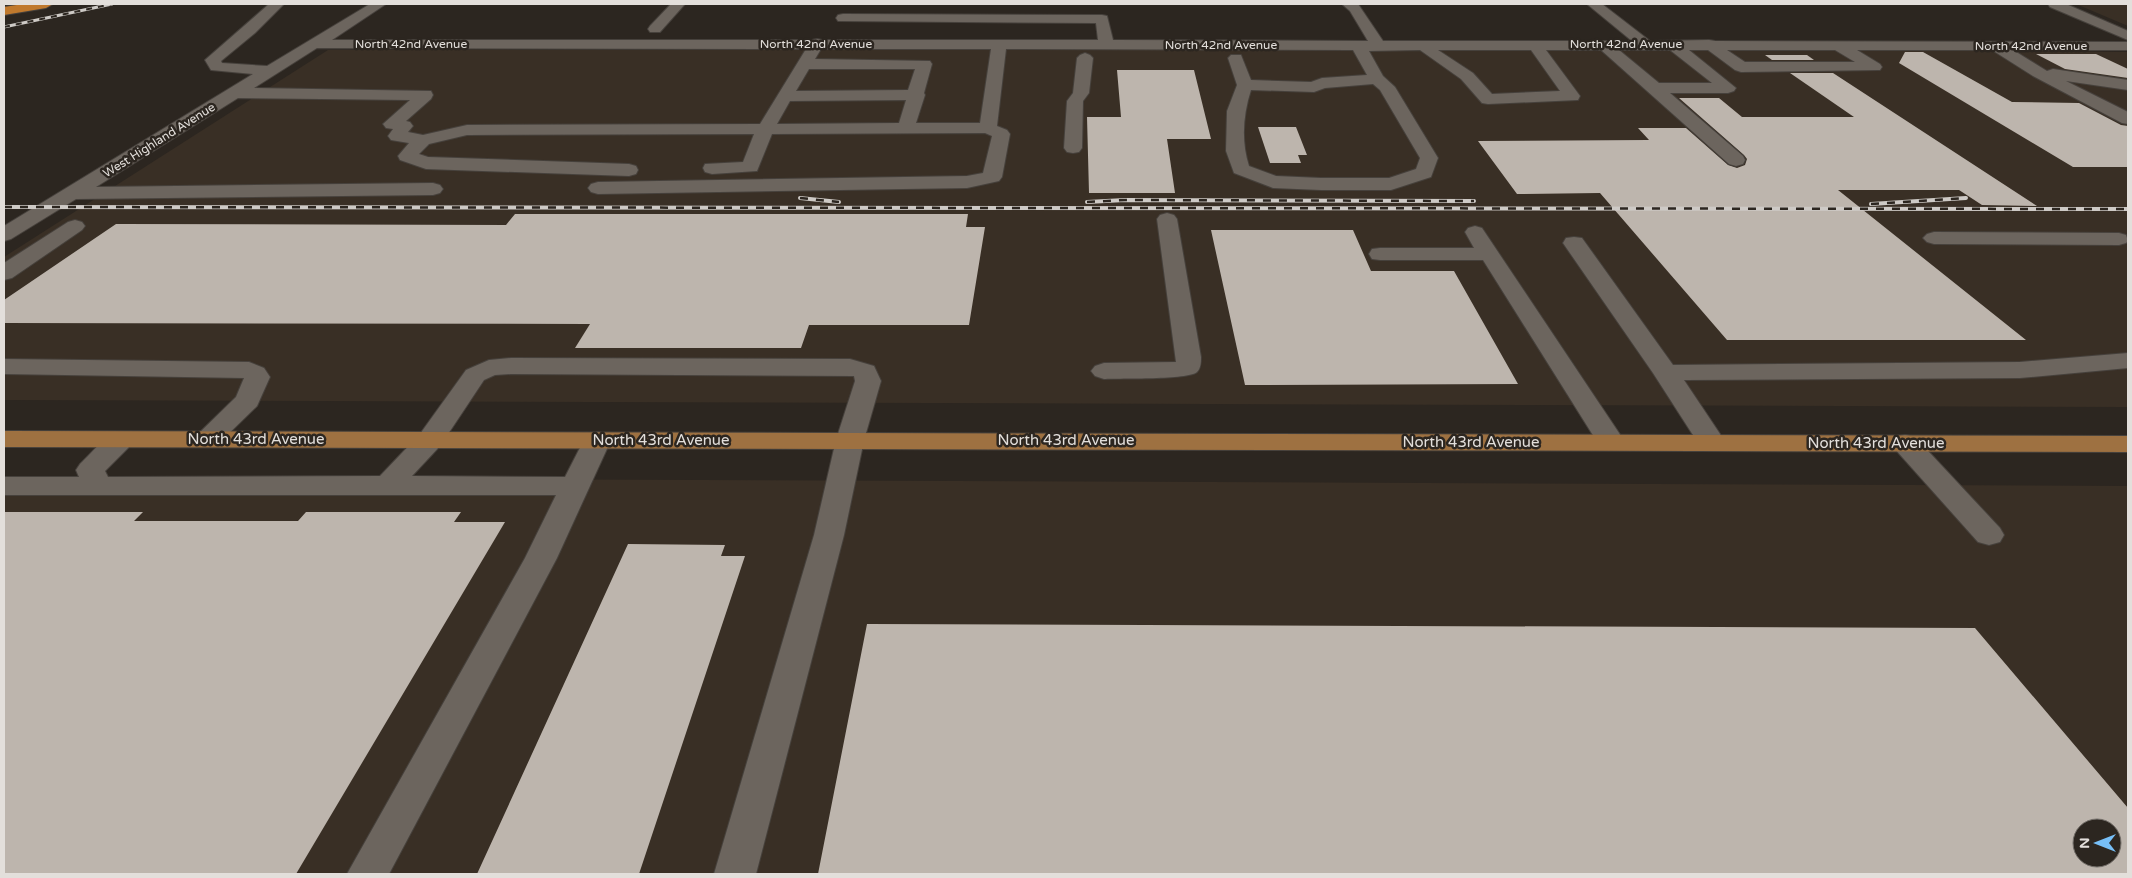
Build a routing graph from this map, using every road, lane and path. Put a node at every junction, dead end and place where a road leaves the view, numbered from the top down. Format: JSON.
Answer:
{"nodes":[{"id":1,"x":23,"y":4,"type":"edge"},
{"id":2,"x":46,"y":4,"type":"edge"},
{"id":3,"x":277,"y":4,"type":"edge"},
{"id":4,"x":380,"y":4,"type":"edge"},
{"id":5,"x":678,"y":4,"type":"edge"},
{"id":6,"x":851,"y":4,"type":"edge"},
{"id":7,"x":999,"y":4,"type":"edge"},
{"id":8,"x":1349,"y":4,"type":"edge"},
{"id":9,"x":1594,"y":4,"type":"edge"},
{"id":10,"x":2055,"y":4,"type":"edge"},
{"id":11,"x":4,"y":7,"type":"edge"},
{"id":12,"x":4,"y":11,"type":"edge"},
{"id":13,"x":995,"y":19,"type":"junction"},
{"id":14,"x":1041,"y":19,"type":"junction"},
{"id":15,"x":838,"y":22,"type":"junction"},
{"id":16,"x":656,"y":29,"type":"dead end"},
{"id":17,"x":2128,"y":36,"type":"edge"},
{"id":18,"x":313,"y":44,"type":"junction"},
{"id":19,"x":510,"y":44,"type":"junction"},
{"id":20,"x":676,"y":44,"type":"junction"},
{"id":21,"x":823,"y":44,"type":"junction"},
{"id":22,"x":999,"y":44,"type":"junction"},
{"id":23,"x":1424,"y":44,"type":"junction"},
{"id":24,"x":1534,"y":44,"type":"junction"},
{"id":25,"x":1603,"y":44,"type":"junction"},
{"id":26,"x":1645,"y":44,"type":"junction"},
{"id":27,"x":1672,"y":44,"type":"junction"},
{"id":28,"x":1709,"y":44,"type":"junction"},
{"id":29,"x":1040,"y":45,"type":"junction"},
{"id":30,"x":1106,"y":45,"type":"junction"},
{"id":31,"x":1378,"y":45,"type":"junction"},
{"id":32,"x":1838,"y":45,"type":"junction"},
{"id":33,"x":1942,"y":45,"type":"junction"},
{"id":34,"x":1994,"y":45,"type":"junction"},
{"id":35,"x":2128,"y":46,"type":"edge"},
{"id":36,"x":1085,"y":52,"type":"junction"},
{"id":37,"x":1235,"y":52,"type":"junction"},
{"id":38,"x":495,"y":58,"type":"dead end"},
{"id":39,"x":664,"y":58,"type":"dead end"},
{"id":40,"x":1863,"y":60,"type":"junction"},
{"id":41,"x":804,"y":64,"type":"junction"},
{"id":42,"x":270,"y":71,"type":"junction"},
{"id":43,"x":2039,"y":73,"type":"junction"},
{"id":44,"x":795,"y":79,"type":"junction"},
{"id":45,"x":1377,"y":79,"type":"junction"},
{"id":46,"x":1245,"y":85,"type":"junction"},
{"id":47,"x":2128,"y":85,"type":"edge"},
{"id":48,"x":919,"y":87,"type":"junction"},
{"id":49,"x":1655,"y":88,"type":"junction"},
{"id":50,"x":235,"y":92,"type":"junction"},
{"id":51,"x":785,"y":96,"type":"junction"},
{"id":52,"x":2128,"y":119,"type":"edge"},
{"id":53,"x":906,"y":128,"type":"junction"},
{"id":54,"x":988,"y":128,"type":"junction"},
{"id":55,"x":765,"y":129,"type":"junction"},
{"id":56,"x":423,"y":140,"type":"junction"},
{"id":57,"x":1073,"y":148,"type":"dead end"},
{"id":58,"x":1736,"y":160,"type":"dead end"},
{"id":59,"x":750,"y":168,"type":"junction"},
{"id":60,"x":754,"y":186,"type":"junction"},
{"id":61,"x":598,"y":188,"type":"dead end"},
{"id":62,"x":433,"y":189,"type":"dead end"},
{"id":63,"x":72,"y":193,"type":"junction"},
{"id":64,"x":1167,"y":219,"type":"dead end"},
{"id":65,"x":75,"y":226,"type":"dead end"},
{"id":66,"x":10,"y":228,"type":"edge"},
{"id":67,"x":1475,"y":232,"type":"dead end"},
{"id":68,"x":1934,"y":238,"type":"dead end"},
{"id":69,"x":2125,"y":241,"type":"edge"},
{"id":70,"x":1574,"y":243,"type":"dead end"},
{"id":71,"x":1380,"y":254,"type":"dead end"},
{"id":72,"x":1489,"y":254,"type":"junction"},
{"id":73,"x":4,"y":273,"type":"edge"},
{"id":74,"x":2128,"y":361,"type":"edge"},
{"id":75,"x":4,"y":366,"type":"edge"},
{"id":76,"x":1104,"y":371,"type":"dead end"},
{"id":77,"x":1666,"y":373,"type":"junction"},
{"id":78,"x":4,"y":439,"type":"edge"},
{"id":79,"x":123,"y":439,"type":"junction"},
{"id":80,"x":207,"y":439,"type":"junction"},
{"id":81,"x":430,"y":440,"type":"junction"},
{"id":82,"x":597,"y":440,"type":"junction"},
{"id":83,"x":850,"y":440,"type":"junction"},
{"id":84,"x":1611,"y":442,"type":"junction"},
{"id":85,"x":1712,"y":443,"type":"junction"},
{"id":86,"x":1905,"y":443,"type":"junction"},
{"id":87,"x":2128,"y":444,"type":"edge"},
{"id":88,"x":388,"y":485,"type":"junction"},
{"id":89,"x":4,"y":486,"type":"edge"},
{"id":90,"x":98,"y":486,"type":"junction"},
{"id":91,"x":575,"y":486,"type":"junction"},
{"id":92,"x":1989,"y":535,"type":"dead end"},
{"id":93,"x":368,"y":874,"type":"edge"},
{"id":94,"x":735,"y":874,"type":"edge"}],
"edges":[{"from":1,"to":11,"type":"highway"},
{"from":2,"to":12,"type":"highway"},
{"from":3,"to":42,"type":"street"},
{"from":4,"to":18,"type":"street","name":"West Highland Avenue"},
{"from":5,"to":16,"type":"street"},
{"from":6,"to":15,"type":"street"},
{"from":7,"to":13,"type":"street"},
{"from":8,"to":31,"type":"street"},
{"from":9,"to":26,"type":"street"},
{"from":10,"to":17,"type":"street"},
{"from":13,"to":14,"type":"street"},
{"from":13,"to":15,"type":"street"},
{"from":14,"to":29,"type":"street"},
{"from":14,"to":30,"type":"street"},
{"from":15,"to":21,"type":"street"},
{"from":18,"to":19,"type":"street","name":"North 42nd Avenue"},
{"from":18,"to":42,"type":"street","name":"West Highland Avenue"},
{"from":19,"to":20,"type":"street","name":"North 42nd Avenue"},
{"from":19,"to":38,"type":"street"},
{"from":20,"to":21,"type":"street","name":"North 42nd Avenue"},
{"from":20,"to":39,"type":"street"},
{"from":21,"to":22,"type":"street","name":"North 42nd Avenue"},
{"from":21,"to":41,"type":"street"},
{"from":22,"to":29,"type":"street","name":"North 42nd Avenue"},
{"from":22,"to":54,"type":"street"},
{"from":23,"to":24,"type":"street","name":"North 42nd Avenue"},
{"from":23,"to":24,"type":"street"},
{"from":23,"to":31,"type":"street","name":"North 42nd Avenue"},
{"from":24,"to":25,"type":"street","name":"North 42nd Avenue"},
{"from":25,"to":26,"type":"street","name":"North 42nd Avenue"},
{"from":25,"to":49,"type":"street"},
{"from":26,"to":27,"type":"street","name":"North 42nd Avenue"},
{"from":27,"to":28,"type":"street","name":"North 42nd Avenue"},
{"from":27,"to":49,"type":"street"},
{"from":28,"to":32,"type":"street","name":"North 42nd Avenue"},
{"from":28,"to":40,"type":"street"},
{"from":29,"to":36,"type":"street","name":"North 42nd Avenue"},
{"from":30,"to":36,"type":"street","name":"North 42nd Avenue"},
{"from":30,"to":37,"type":"street","name":"North 42nd Avenue"},
{"from":31,"to":37,"type":"street","name":"North 42nd Avenue"},
{"from":31,"to":45,"type":"street"},
{"from":32,"to":33,"type":"street","name":"North 42nd Avenue"},
{"from":32,"to":40,"type":"street"},
{"from":33,"to":34,"type":"street","name":"North 42nd Avenue"},
{"from":33,"to":40,"type":"street"},
{"from":34,"to":35,"type":"street","name":"North 42nd Avenue"},
{"from":34,"to":43,"type":"street"},
{"from":36,"to":37,"type":"street"},
{"from":36,"to":57,"type":"street"},
{"from":37,"to":46,"type":"street"},
{"from":41,"to":44,"type":"street"},
{"from":41,"to":48,"type":"street"},
{"from":42,"to":50,"type":"street","name":"West Highland Avenue"},
{"from":43,"to":47,"type":"street"},
{"from":43,"to":52,"type":"street"},
{"from":44,"to":48,"type":"street"},
{"from":44,"to":51,"type":"street"},
{"from":45,"to":46,"type":"street"},
{"from":45,"to":46,"type":"street"},
{"from":48,"to":51,"type":"street"},
{"from":48,"to":53,"type":"street"},
{"from":49,"to":58,"type":"street"},
{"from":50,"to":56,"type":"street"},
{"from":50,"to":63,"type":"street","name":"West Highland Avenue"},
{"from":51,"to":55,"type":"street"},
{"from":53,"to":54,"type":"street"},
{"from":53,"to":55,"type":"street"},
{"from":54,"to":60,"type":"street"},
{"from":55,"to":56,"type":"street"},
{"from":55,"to":59,"type":"street"},
{"from":56,"to":59,"type":"street"},
{"from":59,"to":60,"type":"street"},
{"from":60,"to":61,"type":"street"},
{"from":62,"to":63,"type":"street"},
{"from":63,"to":66,"type":"street","name":"West Highland Avenue"},
{"from":64,"to":76,"type":"street"},
{"from":65,"to":73,"type":"street"},
{"from":67,"to":72,"type":"street"},
{"from":68,"to":69,"type":"street"},
{"from":70,"to":77,"type":"street"},
{"from":71,"to":72,"type":"street"},
{"from":72,"to":84,"type":"street"},
{"from":74,"to":77,"type":"street"},
{"from":75,"to":80,"type":"street"},
{"from":77,"to":85,"type":"street"},
{"from":78,"to":79,"type":"main road","name":"North 43rd Avenue"},
{"from":79,"to":80,"type":"main road","name":"North 43rd Avenue"},
{"from":79,"to":90,"type":"street"},
{"from":80,"to":81,"type":"main road","name":"North 43rd Avenue"},
{"from":81,"to":82,"type":"main road","name":"North 43rd Avenue"},
{"from":81,"to":83,"type":"street"},
{"from":81,"to":88,"type":"street"},
{"from":82,"to":83,"type":"main road","name":"North 43rd Avenue"},
{"from":82,"to":91,"type":"street"},
{"from":83,"to":84,"type":"main road","name":"North 43rd Avenue"},
{"from":83,"to":94,"type":"street"},
{"from":84,"to":85,"type":"main road","name":"North 43rd Avenue"},
{"from":85,"to":86,"type":"main road","name":"North 43rd Avenue"},
{"from":86,"to":87,"type":"main road","name":"North 43rd Avenue"},
{"from":86,"to":92,"type":"street"},
{"from":88,"to":90,"type":"street"},
{"from":88,"to":91,"type":"street"},
{"from":89,"to":90,"type":"street"},
{"from":91,"to":93,"type":"street"}]}
